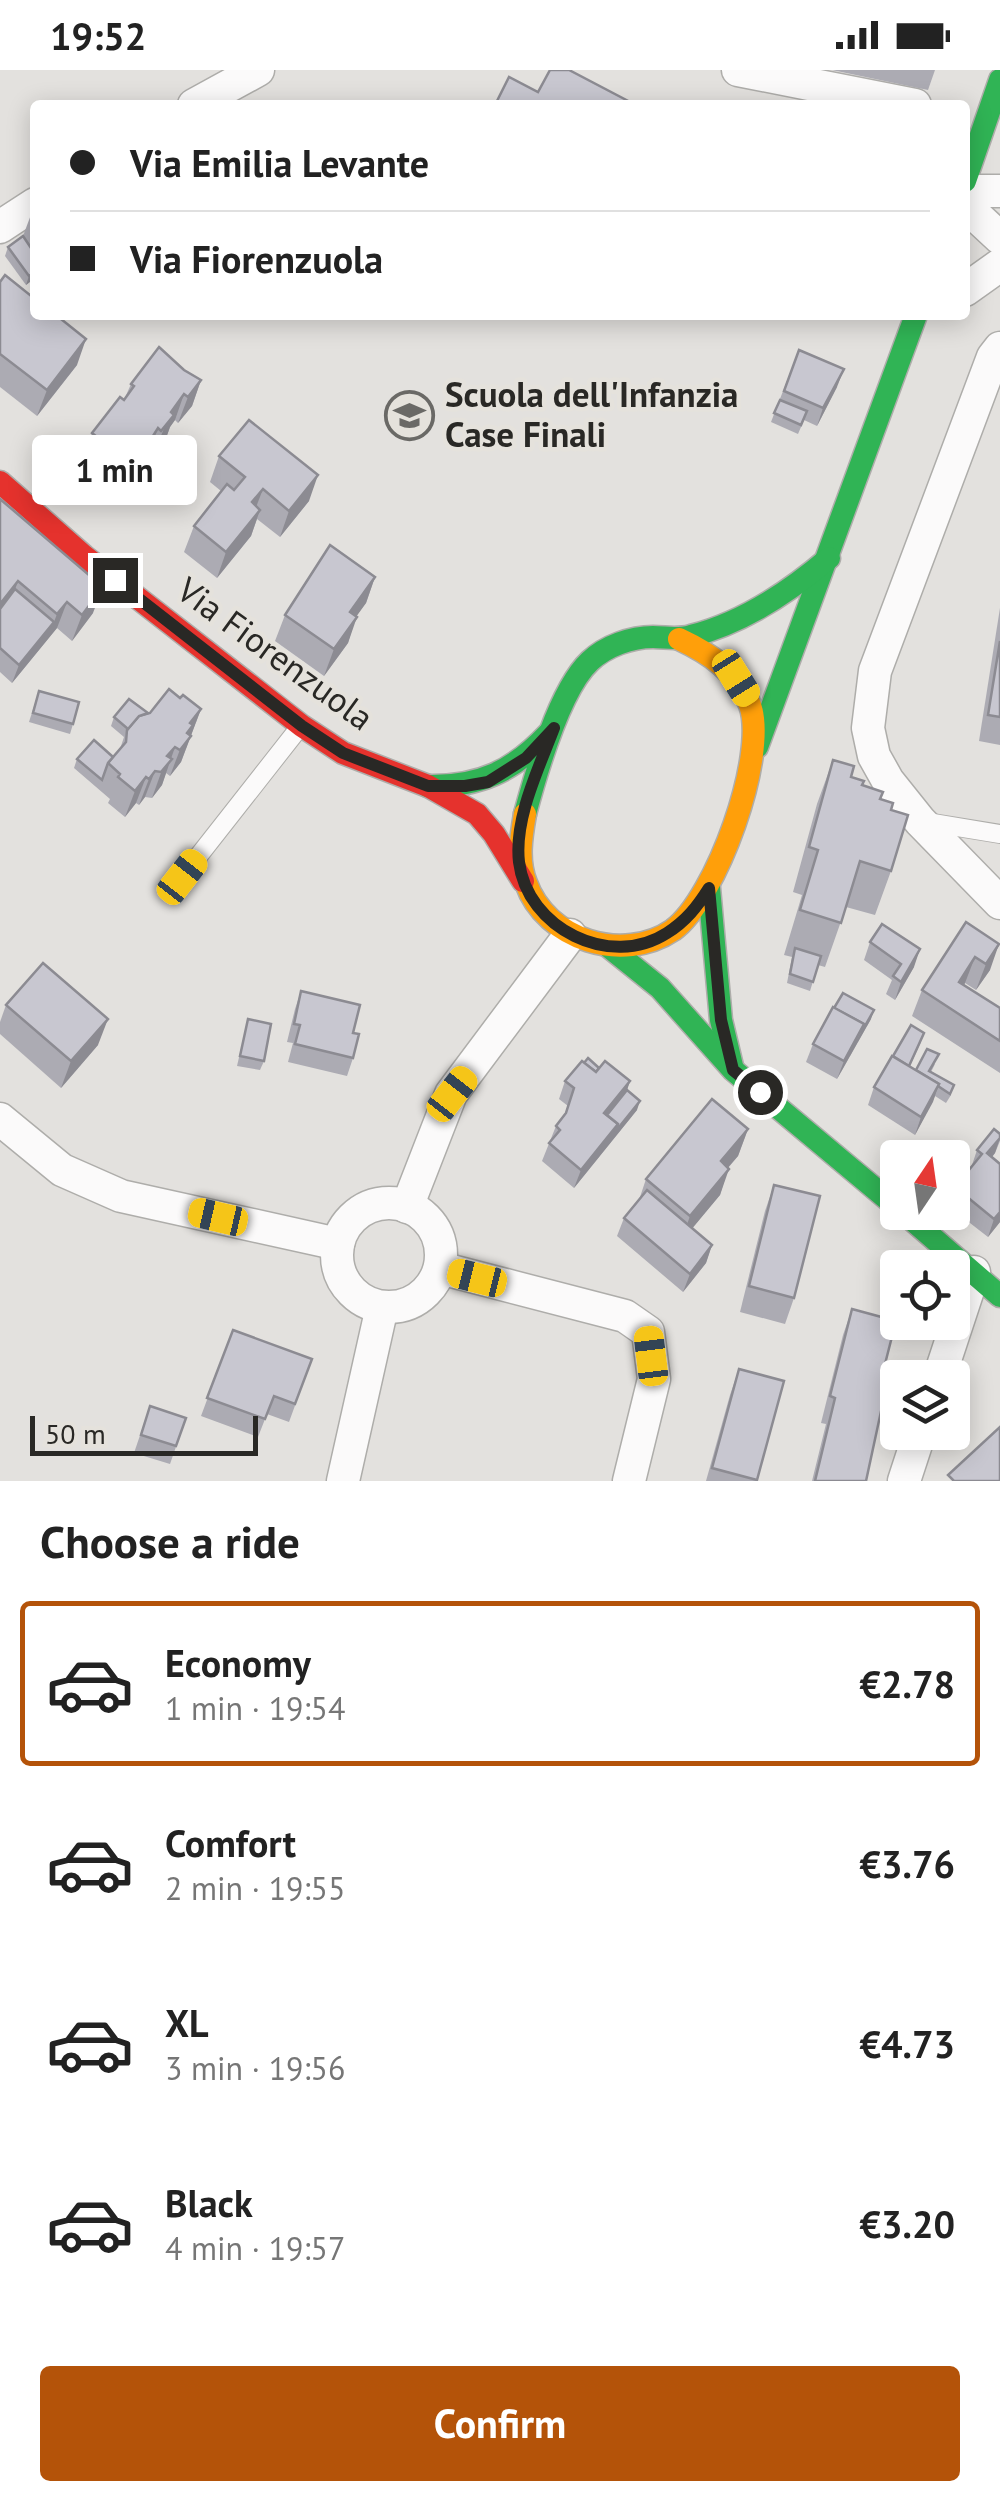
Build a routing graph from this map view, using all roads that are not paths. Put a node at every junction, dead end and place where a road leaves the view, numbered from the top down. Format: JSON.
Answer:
{"nodes":[{"id":1,"x":257,"y":70,"type":"edge"},
{"id":2,"x":738,"y":70,"type":"edge"},
{"id":3,"x":1000,"y":80,"type":"edge"},
{"id":4,"x":203,"y":100,"type":"edge"},
{"id":5,"x":890,"y":100,"type":"edge"},
{"id":6,"x":974,"y":121,"type":"edge"},
{"id":7,"x":970,"y":148,"type":"edge"},
{"id":8,"x":1000,"y":190,"type":"edge"},
{"id":9,"x":970,"y":193,"type":"edge"},
{"id":10,"x":30,"y":207,"type":"edge"},
{"id":11,"x":970,"y":207,"type":"edge"},
{"id":12,"x":0,"y":227,"type":"edge"},
{"id":13,"x":1000,"y":238,"type":"edge"},
{"id":14,"x":1000,"y":265,"type":"edge"},
{"id":15,"x":970,"y":286,"type":"edge"},
{"id":16,"x":914,"y":320,"type":"edge"},
{"id":17,"x":935,"y":320,"type":"edge"},
{"id":18,"x":1000,"y":348,"type":"edge"},
{"id":19,"x":899,"y":360,"type":"junction"},
{"id":20,"x":0,"y":482,"type":"edge"},
{"id":21,"x":829,"y":558,"type":"junction"},
{"id":22,"x":679,"y":639,"type":"junction"},
{"id":23,"x":302,"y":726,"type":"junction"},
{"id":24,"x":554,"y":728,"type":"junction"},
{"id":25,"x":756,"y":750,"type":"junction"},
{"id":26,"x":428,"y":786,"type":"junction"},
{"id":27,"x":920,"y":821,"type":"junction"},
{"id":28,"x":1000,"y":834,"type":"edge"},
{"id":29,"x":182,"y":877,"type":"dead end"},
{"id":30,"x":524,"y":882,"type":"junction"},
{"id":31,"x":709,"y":888,"type":"junction"},
{"id":32,"x":999,"y":902,"type":"edge"},
{"id":33,"x":570,"y":935,"type":"junction"},
{"id":34,"x":609,"y":948,"type":"junction"},
{"id":35,"x":733,"y":1070,"type":"junction"},
{"id":36,"x":0,"y":1118,"type":"edge"},
{"id":37,"x":880,"y":1193,"type":"edge"},
{"id":38,"x":408,"y":1207,"type":"junction"},
{"id":39,"x":924,"y":1230,"type":"edge"},
{"id":40,"x":338,"y":1244,"type":"junction"},
{"id":41,"x":440,"y":1268,"type":"junction"},
{"id":42,"x":974,"y":1272,"type":"junction"},
{"id":43,"x":1000,"y":1296,"type":"edge"},
{"id":44,"x":382,"y":1307,"type":"junction"},
{"id":45,"x":945,"y":1360,"type":"edge"},
{"id":46,"x":914,"y":1450,"type":"edge"},
{"id":47,"x":343,"y":1481,"type":"edge"},
{"id":48,"x":629,"y":1481,"type":"edge"},
{"id":49,"x":904,"y":1481,"type":"edge"}],
"edges":[{"from":1,"to":4,"type":"street"},
{"from":2,"to":5,"type":"street"},
{"from":3,"to":6,"type":"main road"},
{"from":6,"to":7,"type":"main road"},
{"from":8,"to":9,"type":"street"},
{"from":10,"to":12,"type":"street"},
{"from":11,"to":13,"type":"street"},
{"from":14,"to":15,"type":"street"},
{"from":16,"to":19,"type":"main road"},
{"from":17,"to":19,"type":"street"},
{"from":18,"to":27,"type":"street"},
{"from":19,"to":21,"type":"main road"},
{"from":20,"to":23,"type":"main road","name":"Via Fiorenzuola"},
{"from":21,"to":22,"type":"main road"},
{"from":21,"to":25,"type":"main road"},
{"from":22,"to":24,"type":"main road"},
{"from":22,"to":25,"type":"main road"},
{"from":23,"to":26,"type":"main road","name":"Via Fiorenzuola"},
{"from":23,"to":29,"type":"lane"},
{"from":24,"to":26,"type":"main road","name":"Via Fiorenzuola"},
{"from":24,"to":30,"type":"main road"},
{"from":25,"to":31,"type":"main road"},
{"from":26,"to":30,"type":"main road","name":"Via Fiorenzuola"},
{"from":27,"to":28,"type":"lane"},
{"from":27,"to":32,"type":"street"},
{"from":30,"to":33,"type":"main road"},
{"from":31,"to":34,"type":"main road"},
{"from":31,"to":35,"type":"main road"},
{"from":33,"to":34,"type":"main road"},
{"from":33,"to":38,"type":"street"},
{"from":34,"to":35,"type":"main road"},
{"from":35,"to":37,"type":"main road"},
{"from":36,"to":40,"type":"street"},
{"from":38,"to":40,"type":"street"},
{"from":38,"to":41,"type":"street"},
{"from":39,"to":42,"type":"main road"},
{"from":40,"to":44,"type":"street"},
{"from":41,"to":44,"type":"street"},
{"from":41,"to":48,"type":"street"},
{"from":42,"to":43,"type":"main road"},
{"from":42,"to":45,"type":"street"},
{"from":44,"to":47,"type":"street"},
{"from":46,"to":49,"type":"street"}]}
